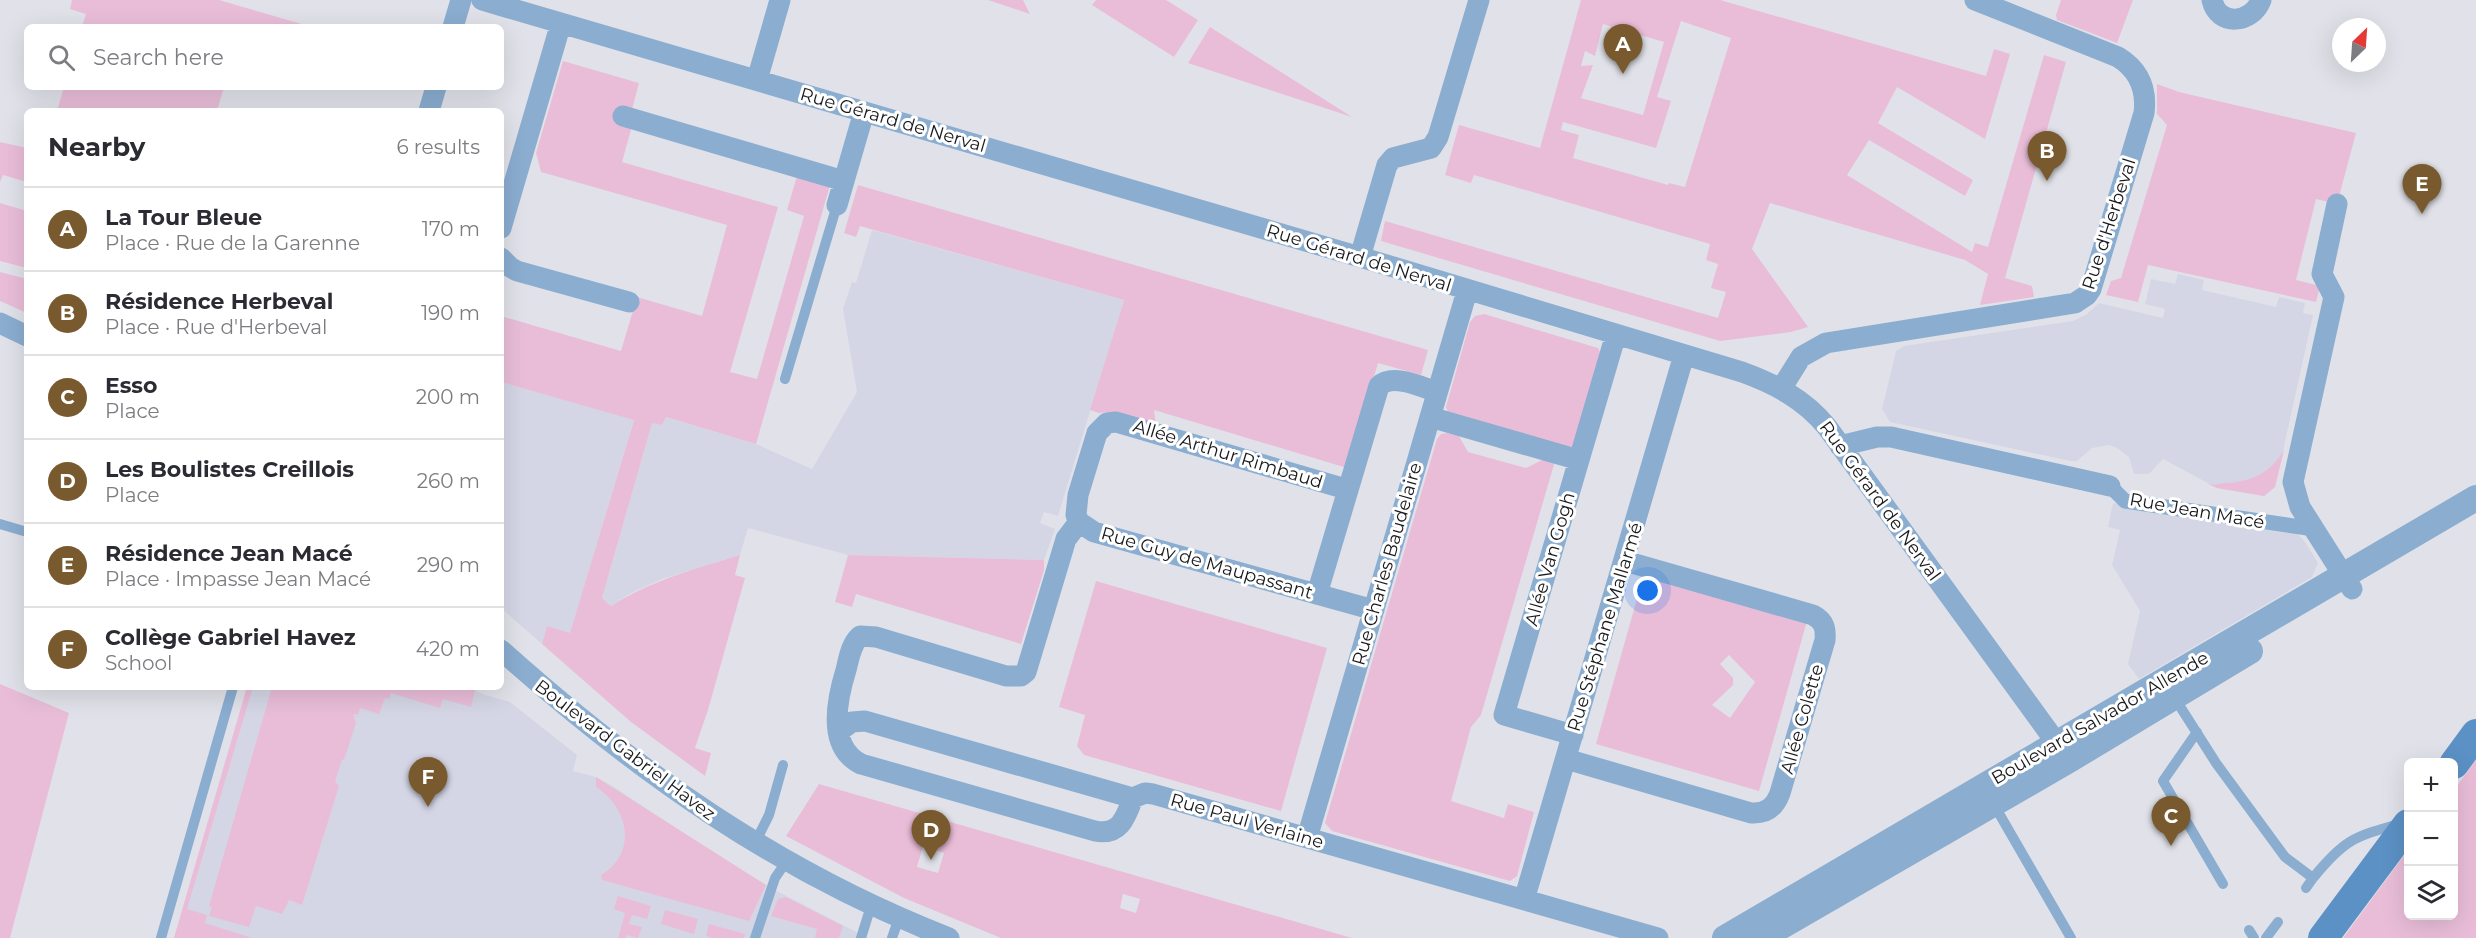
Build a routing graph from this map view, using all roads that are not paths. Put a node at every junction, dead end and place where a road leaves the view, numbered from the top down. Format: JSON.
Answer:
{"nodes":[{"id":1,"x":461,"y":0,"type":"edge"},
{"id":2,"x":482,"y":0,"type":"edge"},
{"id":3,"x":780,"y":0,"type":"edge"},
{"id":4,"x":1479,"y":0,"type":"edge"},
{"id":5,"x":1975,"y":0,"type":"edge"},
{"id":6,"x":2212,"y":0,"type":"edge"},
{"id":7,"x":2261,"y":0,"type":"edge"},
{"id":8,"x":561,"y":23,"type":"junction"},
{"id":9,"x":454,"y":24,"type":"edge"},
{"id":10,"x":757,"y":80,"type":"junction"},
{"id":11,"x":435,"y":90,"type":"edge"},
{"id":12,"x":430,"y":108,"type":"edge"},
{"id":13,"x":864,"y":111,"type":"junction"},
{"id":14,"x":623,"y":116,"type":"dead end"},
{"id":15,"x":844,"y":181,"type":"junction"},
{"id":16,"x":2337,"y":204,"type":"dead end"},
{"id":17,"x":837,"y":205,"type":"joint"},
{"id":18,"x":504,"y":218,"type":"edge"},
{"id":19,"x":1359,"y":257,"type":"junction"},
{"id":20,"x":504,"y":261,"type":"edge"},
{"id":21,"x":1467,"y":291,"type":"junction"},
{"id":22,"x":629,"y":302,"type":"dead end"},
{"id":23,"x":0,"y":323,"type":"edge"},
{"id":24,"x":1616,"y":334,"type":"junction"},
{"id":25,"x":24,"y":335,"type":"edge"},
{"id":26,"x":1684,"y":355,"type":"junction"},
{"id":27,"x":785,"y":379,"type":"dead end"},
{"id":28,"x":1781,"y":389,"type":"junction"},
{"id":29,"x":1437,"y":392,"type":"junction"},
{"id":30,"x":1430,"y":417,"type":"junction"},
{"id":31,"x":1840,"y":446,"type":"junction"},
{"id":32,"x":1579,"y":460,"type":"junction"},
{"id":33,"x":2110,"y":486,"type":"joint"},
{"id":34,"x":1346,"y":489,"type":"junction"},
{"id":35,"x":2476,"y":498,"type":"edge"},
{"id":36,"x":2476,"y":515,"type":"edge"},
{"id":37,"x":1079,"y":522,"type":"junction"},
{"id":38,"x":0,"y":524,"type":"edge"},
{"id":39,"x":2314,"y":529,"type":"junction"},
{"id":40,"x":24,"y":531,"type":"edge"},
{"id":41,"x":1625,"y":561,"type":"junction"},
{"id":42,"x":2348,"y":583,"type":"junction"},
{"id":43,"x":1317,"y":594,"type":"junction"},
{"id":44,"x":1374,"y":610,"type":"junction"},
{"id":45,"x":504,"y":653,"type":"edge"},
{"id":46,"x":231,"y":690,"type":"edge"},
{"id":47,"x":2174,"y":697,"type":"junction"},
{"id":48,"x":839,"y":731,"type":"junction"},
{"id":49,"x":2197,"y":732,"type":"junction"},
{"id":50,"x":2476,"y":734,"type":"edge"},
{"id":51,"x":1573,"y":735,"type":"junction"},
{"id":52,"x":2062,"y":751,"type":"junction"},
{"id":53,"x":1566,"y":759,"type":"junction"},
{"id":54,"x":2458,"y":759,"type":"edge"},
{"id":55,"x":783,"y":765,"type":"dead end"},
{"id":56,"x":1988,"y":795,"type":"junction"},
{"id":57,"x":1133,"y":798,"type":"junction"},
{"id":58,"x":2404,"y":824,"type":"edge"},
{"id":59,"x":2404,"y":830,"type":"edge"},
{"id":60,"x":1307,"y":838,"type":"junction"},
{"id":61,"x":755,"y":843,"type":"junction"},
{"id":62,"x":786,"y":862,"type":"junction"},
{"id":63,"x":2313,"y":878,"type":"junction"},
{"id":64,"x":2223,"y":884,"type":"dead end"},
{"id":65,"x":2306,"y":888,"type":"dead end"},
{"id":66,"x":1524,"y":900,"type":"junction"},
{"id":67,"x":871,"y":906,"type":"junction"},
{"id":68,"x":2278,"y":922,"type":"dead end"},
{"id":69,"x":896,"y":928,"type":"edge"},
{"id":70,"x":161,"y":938,"type":"edge"},
{"id":71,"x":755,"y":938,"type":"edge"},
{"id":72,"x":861,"y":938,"type":"edge"},
{"id":73,"x":949,"y":938,"type":"edge"},
{"id":74,"x":1658,"y":938,"type":"edge"},
{"id":75,"x":1725,"y":938,"type":"edge"},
{"id":76,"x":1761,"y":938,"type":"edge"},
{"id":77,"x":2072,"y":938,"type":"edge"},
{"id":78,"x":2266,"y":938,"type":"edge"},
{"id":79,"x":2322,"y":938,"type":"edge"}],
"edges":[{"from":1,"to":9,"type":"street"},
{"from":2,"to":8,"type":"street","name":"Rue Gérard de Nerval"},
{"from":3,"to":10,"type":"street"},
{"from":4,"to":19,"type":"street"},
{"from":5,"to":28,"type":"street","name":"Rue d'Herbeval"},
{"from":6,"to":7,"type":"street"},
{"from":8,"to":10,"type":"street","name":"Rue Gérard de Nerval"},
{"from":8,"to":18,"type":"street"},
{"from":10,"to":13,"type":"street","name":"Rue Gérard de Nerval"},
{"from":11,"to":12,"type":"street"},
{"from":13,"to":15,"type":"street"},
{"from":13,"to":19,"type":"street","name":"Rue Gérard de Nerval"},
{"from":14,"to":15,"type":"street"},
{"from":15,"to":17,"type":"street"},
{"from":16,"to":39,"type":"street"},
{"from":17,"to":27,"type":"lane"},
{"from":19,"to":21,"type":"street","name":"Rue Gérard de Nerval"},
{"from":20,"to":22,"type":"street"},
{"from":21,"to":24,"type":"street","name":"Rue Gérard de Nerval"},
{"from":21,"to":29,"type":"street","name":"Rue Charles Baudelaire"},
{"from":23,"to":25,"type":"street"},
{"from":24,"to":26,"type":"street","name":"Rue Gérard de Nerval"},
{"from":24,"to":32,"type":"street","name":"Allée Van Gogh"},
{"from":26,"to":28,"type":"street","name":"Rue Gérard de Nerval"},
{"from":26,"to":41,"type":"street","name":"Rue Stéphane Mallarmé"},
{"from":28,"to":31,"type":"street","name":"Rue Gérard de Nerval"},
{"from":29,"to":30,"type":"street","name":"Rue Charles Baudelaire"},
{"from":29,"to":34,"type":"street","name":"Allée Arthur Rimbaud"},
{"from":30,"to":32,"type":"street"},
{"from":30,"to":44,"type":"street","name":"Rue Charles Baudelaire"},
{"from":31,"to":33,"type":"street","name":"Rue Jean Macé"},
{"from":31,"to":52,"type":"street","name":"Rue Gérard de Nerval"},
{"from":32,"to":51,"type":"street","name":"Allée Van Gogh"},
{"from":33,"to":39,"type":"street","name":"Rue Jean Macé"},
{"from":34,"to":37,"type":"street","name":"Allée Arthur Rimbaud"},
{"from":34,"to":43,"type":"street","name":"Allée Arthur Rimbaud"},
{"from":35,"to":42,"type":"street","name":"Boulevard Salvador Allende"},
{"from":36,"to":42,"type":"street","name":"Boulevard Salvador Allende"},
{"from":37,"to":43,"type":"street","name":"Rue Guy de Maupassant"},
{"from":37,"to":48,"type":"street","name":"Rue Guy de Maupassant"},
{"from":38,"to":40,"type":"lane"},
{"from":39,"to":42,"type":"street"},
{"from":41,"to":51,"type":"street","name":"Rue Stéphane Mallarmé"},
{"from":41,"to":53,"type":"street","name":"Allée Colette"},
{"from":42,"to":47,"type":"street","name":"Boulevard Salvador Allende"},
{"from":42,"to":52,"type":"street","name":"Boulevard Salvador Allende"},
{"from":43,"to":44,"type":"street","name":"Rue Guy de Maupassant"},
{"from":44,"to":60,"type":"street","name":"Rue Charles Baudelaire"},
{"from":45,"to":61,"type":"street","name":"Boulevard Gabriel Havez"},
{"from":46,"to":70,"type":"lane"},
{"from":47,"to":49,"type":"lane"},
{"from":47,"to":52,"type":"street","name":"Boulevard Salvador Allende"},
{"from":48,"to":57,"type":"street","name":"Rue Paul Verlaine"},
{"from":48,"to":57,"type":"street"},
{"from":49,"to":63,"type":"lane"},
{"from":49,"to":64,"type":"lane"},
{"from":50,"to":54,"type":"main road"},
{"from":51,"to":53,"type":"street","name":"Rue Stéphane Mallarmé"},
{"from":52,"to":56,"type":"street","name":"Boulevard Salvador Allende"},
{"from":53,"to":66,"type":"street","name":"Rue Stéphane Mallarmé"},
{"from":55,"to":61,"type":"lane"},
{"from":56,"to":75,"type":"street","name":"Boulevard Salvador Allende"},
{"from":56,"to":76,"type":"street","name":"Boulevard Salvador Allende"},
{"from":56,"to":77,"type":"lane"},
{"from":57,"to":60,"type":"street","name":"Rue Paul Verlaine"},
{"from":58,"to":63,"type":"lane"},
{"from":59,"to":79,"type":"main road"},
{"from":60,"to":66,"type":"street","name":"Rue Paul Verlaine"},
{"from":61,"to":62,"type":"street","name":"Boulevard Gabriel Havez"},
{"from":62,"to":67,"type":"street","name":"Boulevard Gabriel Havez"},
{"from":62,"to":71,"type":"lane"},
{"from":63,"to":65,"type":"lane"},
{"from":66,"to":74,"type":"street","name":"Rue Paul Verlaine"},
{"from":67,"to":69,"type":"street","name":"Boulevard Gabriel Havez"},
{"from":67,"to":72,"type":"lane"},
{"from":68,"to":78,"type":"lane"},
{"from":69,"to":73,"type":"street","name":"Boulevard Gabriel Havez"}]}
